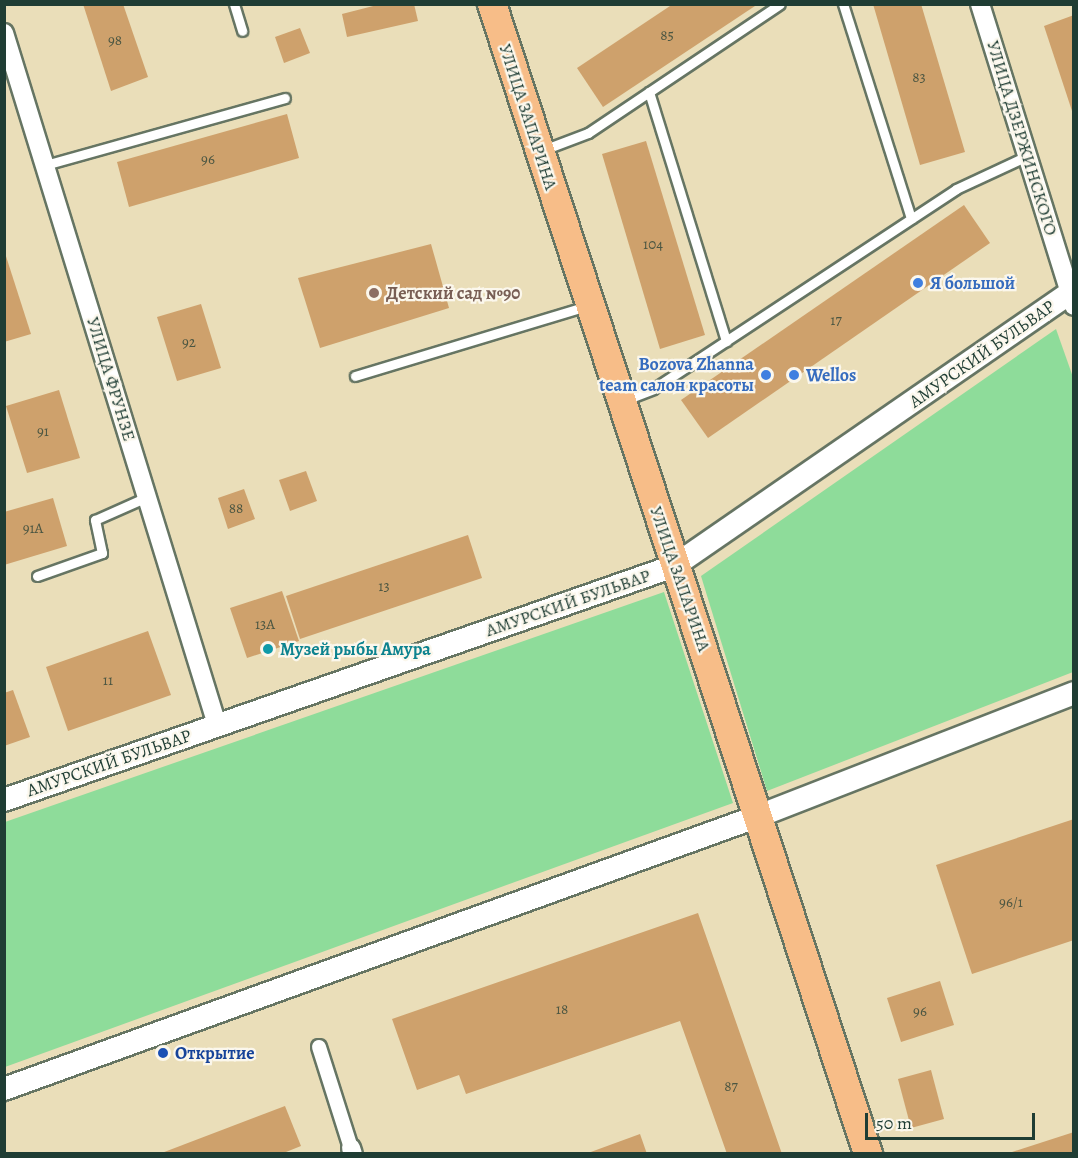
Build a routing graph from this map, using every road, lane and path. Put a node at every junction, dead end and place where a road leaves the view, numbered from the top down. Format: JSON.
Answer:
{"nodes":[{"id":1,"x":234,"y":4,"type":"edge"},
{"id":2,"x":492,"y":4,"type":"edge"},
{"id":3,"x":780,"y":4,"type":"edge"},
{"id":4,"x":843,"y":4,"type":"edge"},
{"id":5,"x":980,"y":4,"type":"edge"},
{"id":6,"x":242,"y":31,"type":"dead end"},
{"id":7,"x":4,"y":33,"type":"edge"},
{"id":8,"x":649,"y":92,"type":"junction"},
{"id":9,"x":285,"y":98,"type":"dead end"},
{"id":10,"x":540,"y":152,"type":"junction"},
{"id":11,"x":1027,"y":156,"type":"junction"},
{"id":12,"x":45,"y":165,"type":"junction"},
{"id":13,"x":911,"y":219,"type":"junction"},
{"id":14,"x":1072,"y":297,"type":"edge"},
{"id":15,"x":589,"y":306,"type":"junction"},
{"id":16,"x":726,"y":341,"type":"junction"},
{"id":17,"x":355,"y":376,"type":"dead end"},
{"id":18,"x":621,"y":402,"type":"junction"},
{"id":19,"x":147,"y":497,"type":"junction"},
{"id":20,"x":674,"y":566,"type":"junction"},
{"id":21,"x":37,"y":576,"type":"dead end"},
{"id":22,"x":1074,"y":693,"type":"edge"},
{"id":23,"x":217,"y":725,"type":"junction"},
{"id":24,"x":4,"y":800,"type":"edge"},
{"id":25,"x":756,"y":817,"type":"junction"},
{"id":26,"x":319,"y":1047,"type":"dead end"},
{"id":27,"x":4,"y":1089,"type":"edge"},
{"id":28,"x":352,"y":1151,"type":"edge"},
{"id":29,"x":868,"y":1154,"type":"edge"}],
"edges":[{"from":1,"to":6,"type":"lane"},
{"from":2,"to":10,"type":"main road","name":"УЛИЦА ЗАПАРИНА"},
{"from":3,"to":8,"type":"lane"},
{"from":4,"to":13,"type":"lane"},
{"from":5,"to":11,"type":"street","name":"УЛИЦА ДЗЕРЖИНСКОГО"},
{"from":7,"to":12,"type":"street","name":"УЛИЦА ФРУНЗЕ"},
{"from":8,"to":10,"type":"lane"},
{"from":8,"to":16,"type":"lane"},
{"from":9,"to":12,"type":"lane"},
{"from":10,"to":15,"type":"main road","name":"УЛИЦА ЗАПАРИНА"},
{"from":11,"to":13,"type":"lane"},
{"from":11,"to":14,"type":"street","name":"УЛИЦА ДЗЕРЖИНСКОГО"},
{"from":12,"to":19,"type":"street","name":"УЛИЦА ФРУНЗЕ"},
{"from":13,"to":16,"type":"lane"},
{"from":14,"to":20,"type":"street","name":"АМУРСКИЙ БУЛЬВАР"},
{"from":15,"to":17,"type":"lane"},
{"from":15,"to":18,"type":"main road","name":"УЛИЦА ЗАПАРИНА"},
{"from":16,"to":18,"type":"lane"},
{"from":18,"to":20,"type":"main road","name":"УЛИЦА ЗАПАРИНА"},
{"from":19,"to":21,"type":"lane"},
{"from":19,"to":23,"type":"street","name":"УЛИЦА ФРУНЗЕ"},
{"from":20,"to":23,"type":"street","name":"АМУРСКИЙ БУЛЬВАР"},
{"from":20,"to":25,"type":"main road","name":"УЛИЦА ЗАПАРИНА"},
{"from":22,"to":25,"type":"street"},
{"from":23,"to":24,"type":"street","name":"АМУРСКИЙ БУЛЬВАР"},
{"from":25,"to":27,"type":"street"},
{"from":25,"to":29,"type":"main road","name":"УЛИЦА ЗАПАРИНА"},
{"from":26,"to":28,"type":"street"}]}
